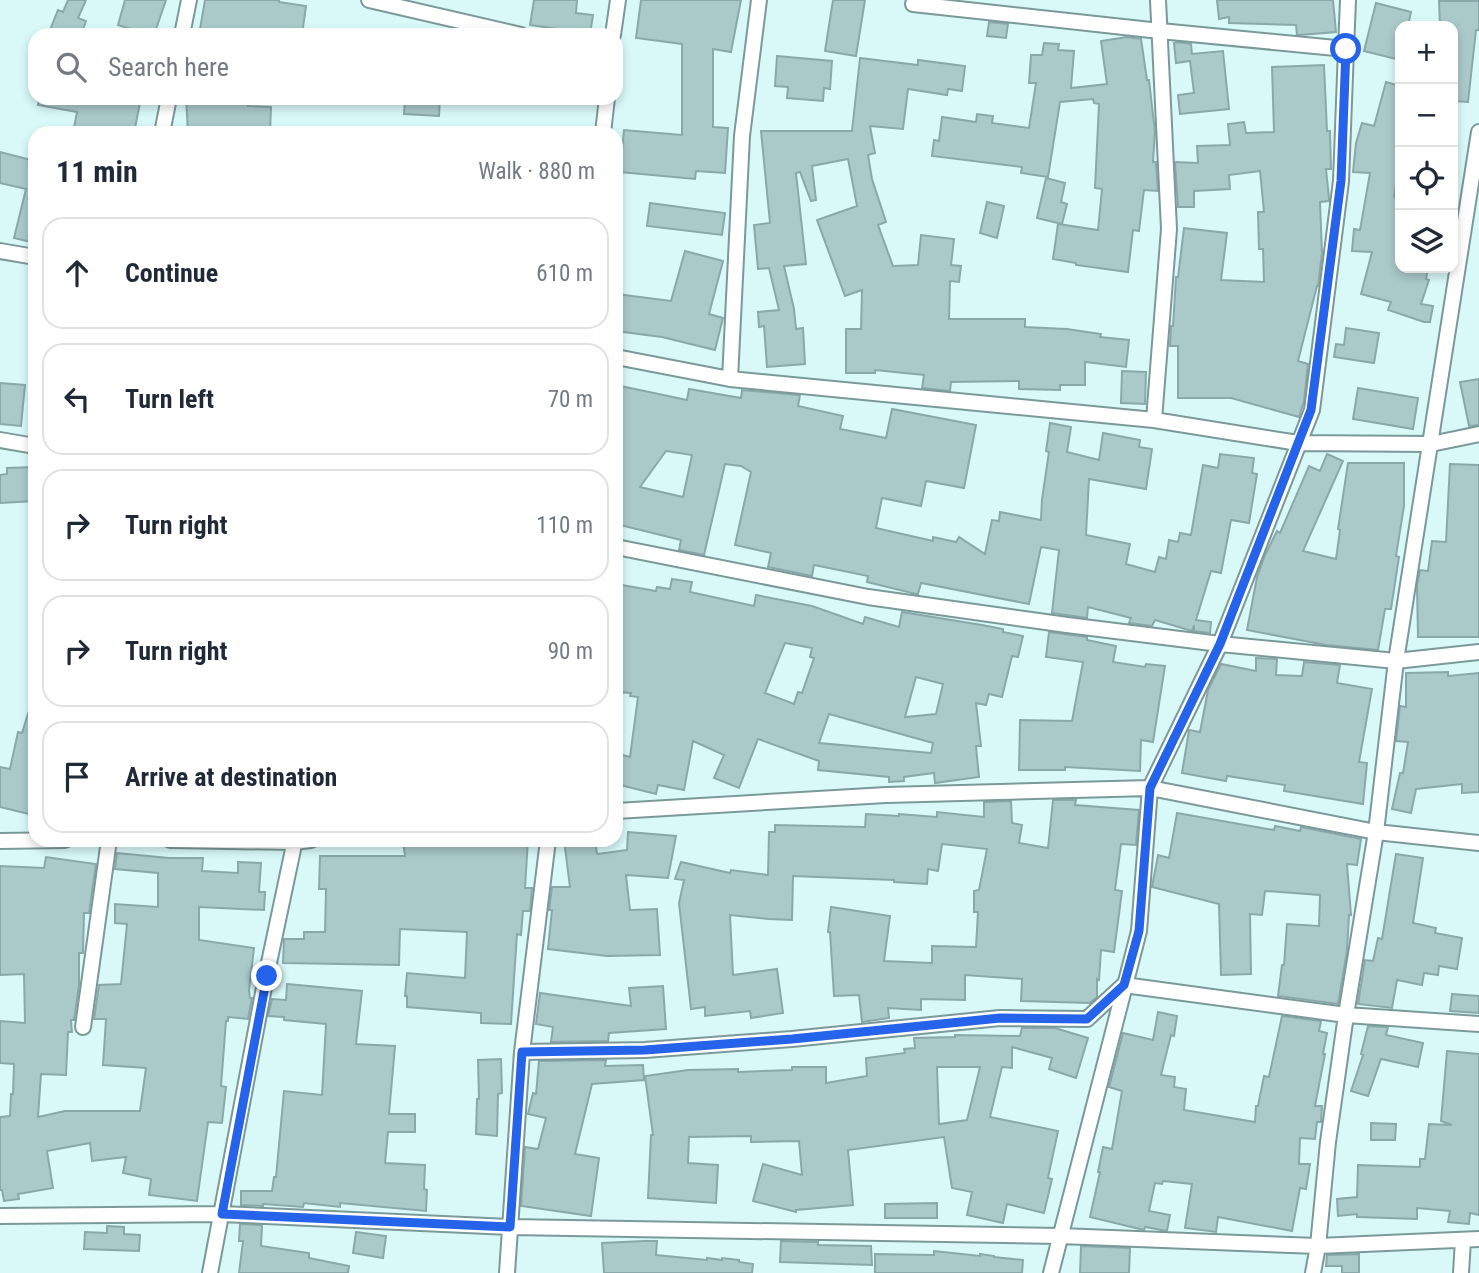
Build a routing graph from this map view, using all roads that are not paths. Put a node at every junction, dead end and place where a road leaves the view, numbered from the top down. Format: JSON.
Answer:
{"nodes":[{"id":1,"x":189,"y":0,"type":"edge"},
{"id":2,"x":369,"y":0,"type":"edge"},
{"id":3,"x":618,"y":0,"type":"edge"},
{"id":4,"x":759,"y":0,"type":"edge"},
{"id":5,"x":1158,"y":0,"type":"edge"},
{"id":6,"x":1348,"y":0,"type":"edge"},
{"id":7,"x":913,"y":4,"type":"dead end"},
{"id":8,"x":183,"y":28,"type":"edge"},
{"id":9,"x":491,"y":28,"type":"edge"},
{"id":10,"x":614,"y":28,"type":"edge"},
{"id":11,"x":1160,"y":32,"type":"junction"},
{"id":12,"x":1346,"y":49,"type":"junction"},
{"id":13,"x":168,"y":105,"type":"edge"},
{"id":14,"x":606,"y":105,"type":"edge"},
{"id":15,"x":163,"y":126,"type":"edge"},
{"id":16,"x":604,"y":126,"type":"edge"},
{"id":17,"x":1479,"y":132,"type":"edge"},
{"id":18,"x":0,"y":251,"type":"edge"},
{"id":19,"x":28,"y":256,"type":"edge"},
{"id":20,"x":623,"y":358,"type":"edge"},
{"id":21,"x":730,"y":379,"type":"junction"},
{"id":22,"x":1154,"y":420,"type":"junction"},
{"id":23,"x":1479,"y":435,"type":"edge"},
{"id":24,"x":0,"y":440,"type":"edge"},
{"id":25,"x":1298,"y":443,"type":"junction"},
{"id":26,"x":1431,"y":444,"type":"junction"},
{"id":27,"x":28,"y":445,"type":"edge"},
{"id":28,"x":623,"y":548,"type":"edge"},
{"id":29,"x":1220,"y":644,"type":"junction"},
{"id":30,"x":1479,"y":652,"type":"edge"},
{"id":31,"x":1396,"y":661,"type":"junction"},
{"id":32,"x":1150,"y":788,"type":"junction"},
{"id":33,"x":623,"y":811,"type":"edge"},
{"id":34,"x":1376,"y":832,"type":"junction"},
{"id":35,"x":0,"y":841,"type":"edge"},
{"id":36,"x":28,"y":841,"type":"edge"},
{"id":37,"x":1479,"y":843,"type":"edge"},
{"id":38,"x":108,"y":847,"type":"edge"},
{"id":39,"x":294,"y":847,"type":"edge"},
{"id":40,"x":547,"y":847,"type":"edge"},
{"id":41,"x":1124,"y":985,"type":"junction"},
{"id":42,"x":1346,"y":1015,"type":"junction"},
{"id":43,"x":1479,"y":1024,"type":"edge"},
{"id":44,"x":83,"y":1027,"type":"dead end"},
{"id":45,"x":522,"y":1052,"type":"junction"},
{"id":46,"x":222,"y":1214,"type":"junction"},
{"id":47,"x":0,"y":1216,"type":"edge"},
{"id":48,"x":510,"y":1227,"type":"junction"},
{"id":49,"x":1060,"y":1236,"type":"junction"},
{"id":50,"x":1462,"y":1240,"type":"junction"},
{"id":51,"x":1479,"y":1240,"type":"edge"},
{"id":52,"x":1318,"y":1247,"type":"junction"},
{"id":53,"x":210,"y":1273,"type":"edge"},
{"id":54,"x":507,"y":1273,"type":"edge"},
{"id":55,"x":1051,"y":1273,"type":"edge"},
{"id":56,"x":1313,"y":1273,"type":"edge"},
{"id":57,"x":1461,"y":1273,"type":"edge"}],
"edges":[{"from":1,"to":8,"type":"street"},
{"from":2,"to":9,"type":"street"},
{"from":3,"to":10,"type":"street"},
{"from":4,"to":21,"type":"street"},
{"from":5,"to":11,"type":"street"},
{"from":6,"to":12,"type":"street"},
{"from":7,"to":11,"type":"street"},
{"from":11,"to":12,"type":"street"},
{"from":11,"to":22,"type":"street"},
{"from":12,"to":25,"type":"street"},
{"from":13,"to":15,"type":"street"},
{"from":14,"to":16,"type":"street"},
{"from":17,"to":26,"type":"street"},
{"from":18,"to":19,"type":"street"},
{"from":20,"to":21,"type":"street"},
{"from":21,"to":22,"type":"street"},
{"from":22,"to":25,"type":"street"},
{"from":23,"to":26,"type":"street"},
{"from":24,"to":27,"type":"street"},
{"from":25,"to":26,"type":"street"},
{"from":25,"to":29,"type":"street"},
{"from":26,"to":31,"type":"street"},
{"from":28,"to":29,"type":"street"},
{"from":29,"to":31,"type":"street"},
{"from":29,"to":32,"type":"street"},
{"from":30,"to":31,"type":"street"},
{"from":31,"to":34,"type":"street"},
{"from":32,"to":33,"type":"street"},
{"from":32,"to":34,"type":"street"},
{"from":32,"to":41,"type":"street"},
{"from":34,"to":37,"type":"street"},
{"from":34,"to":42,"type":"street"},
{"from":35,"to":36,"type":"street"},
{"from":38,"to":44,"type":"street"},
{"from":39,"to":46,"type":"street"},
{"from":40,"to":45,"type":"street"},
{"from":41,"to":42,"type":"street"},
{"from":41,"to":45,"type":"street"},
{"from":41,"to":49,"type":"street"},
{"from":42,"to":43,"type":"street"},
{"from":42,"to":52,"type":"street"},
{"from":45,"to":48,"type":"street"},
{"from":46,"to":47,"type":"street"},
{"from":46,"to":48,"type":"street"},
{"from":46,"to":53,"type":"street"},
{"from":48,"to":49,"type":"street"},
{"from":48,"to":54,"type":"street"},
{"from":49,"to":52,"type":"street"},
{"from":49,"to":55,"type":"street"},
{"from":50,"to":51,"type":"street"},
{"from":50,"to":52,"type":"street"},
{"from":50,"to":57,"type":"street"},
{"from":52,"to":56,"type":"street"}]}
